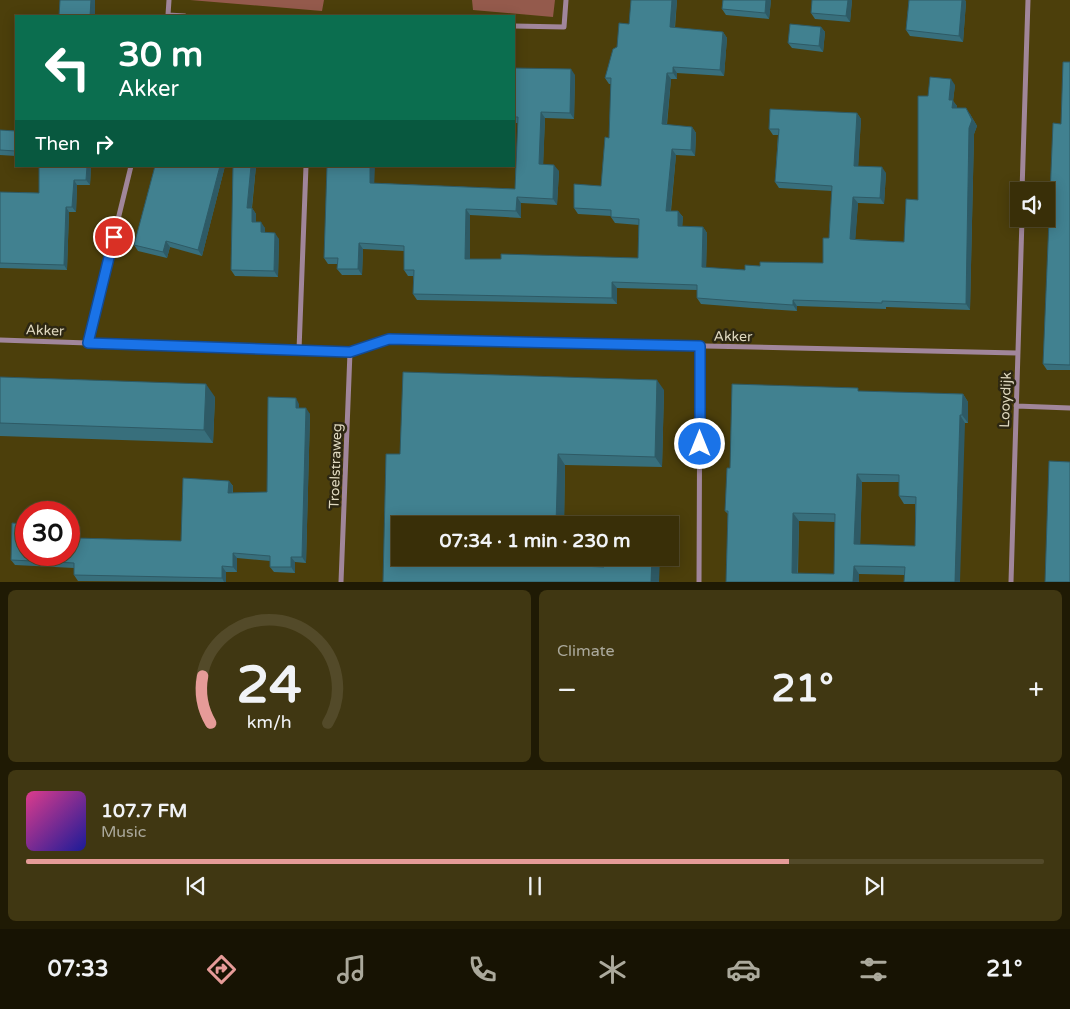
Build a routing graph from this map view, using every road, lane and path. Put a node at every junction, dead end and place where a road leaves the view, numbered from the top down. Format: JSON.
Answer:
{"nodes":[{"id":1,"x":169,"y":0,"type":"edge"},
{"id":2,"x":566,"y":0,"type":"edge"},
{"id":3,"x":1028,"y":0,"type":"edge"},
{"id":4,"x":168,"y":15,"type":"edge"},
{"id":5,"x":515,"y":26,"type":"edge"},
{"id":6,"x":131,"y":167,"type":"edge"},
{"id":7,"x":306,"y":167,"type":"edge"},
{"id":8,"x":1022,"y":182,"type":"edge"},
{"id":9,"x":1022,"y":227,"type":"edge"},
{"id":10,"x":0,"y":340,"type":"edge"},
{"id":11,"x":88,"y":343,"type":"junction"},
{"id":12,"x":700,"y":346,"type":"junction"},
{"id":13,"x":299,"y":350,"type":"junction"},
{"id":14,"x":350,"y":352,"type":"junction"},
{"id":15,"x":1018,"y":353,"type":"junction"},
{"id":16,"x":1016,"y":406,"type":"junction"},
{"id":17,"x":1070,"y":408,"type":"edge"},
{"id":18,"x":341,"y":582,"type":"edge"},
{"id":19,"x":699,"y":582,"type":"edge"},
{"id":20,"x":1011,"y":582,"type":"edge"}],
"edges":[{"from":1,"to":4,"type":"street"},
{"from":2,"to":5,"type":"street"},
{"from":3,"to":8,"type":"street"},
{"from":6,"to":11,"type":"street"},
{"from":7,"to":13,"type":"street"},
{"from":9,"to":15,"type":"street","name":"Looydijk"},
{"from":10,"to":11,"type":"street","name":"Akker"},
{"from":11,"to":13,"type":"street","name":"Akker"},
{"from":12,"to":14,"type":"street","name":"Akker"},
{"from":12,"to":15,"type":"street","name":"Akker"},
{"from":12,"to":19,"type":"street"},
{"from":13,"to":14,"type":"street","name":"Akker"},
{"from":14,"to":18,"type":"street","name":"Troelstraweg"},
{"from":15,"to":16,"type":"street","name":"Looydijk"},
{"from":16,"to":17,"type":"street"},
{"from":16,"to":20,"type":"street","name":"Looydijk"}]}
